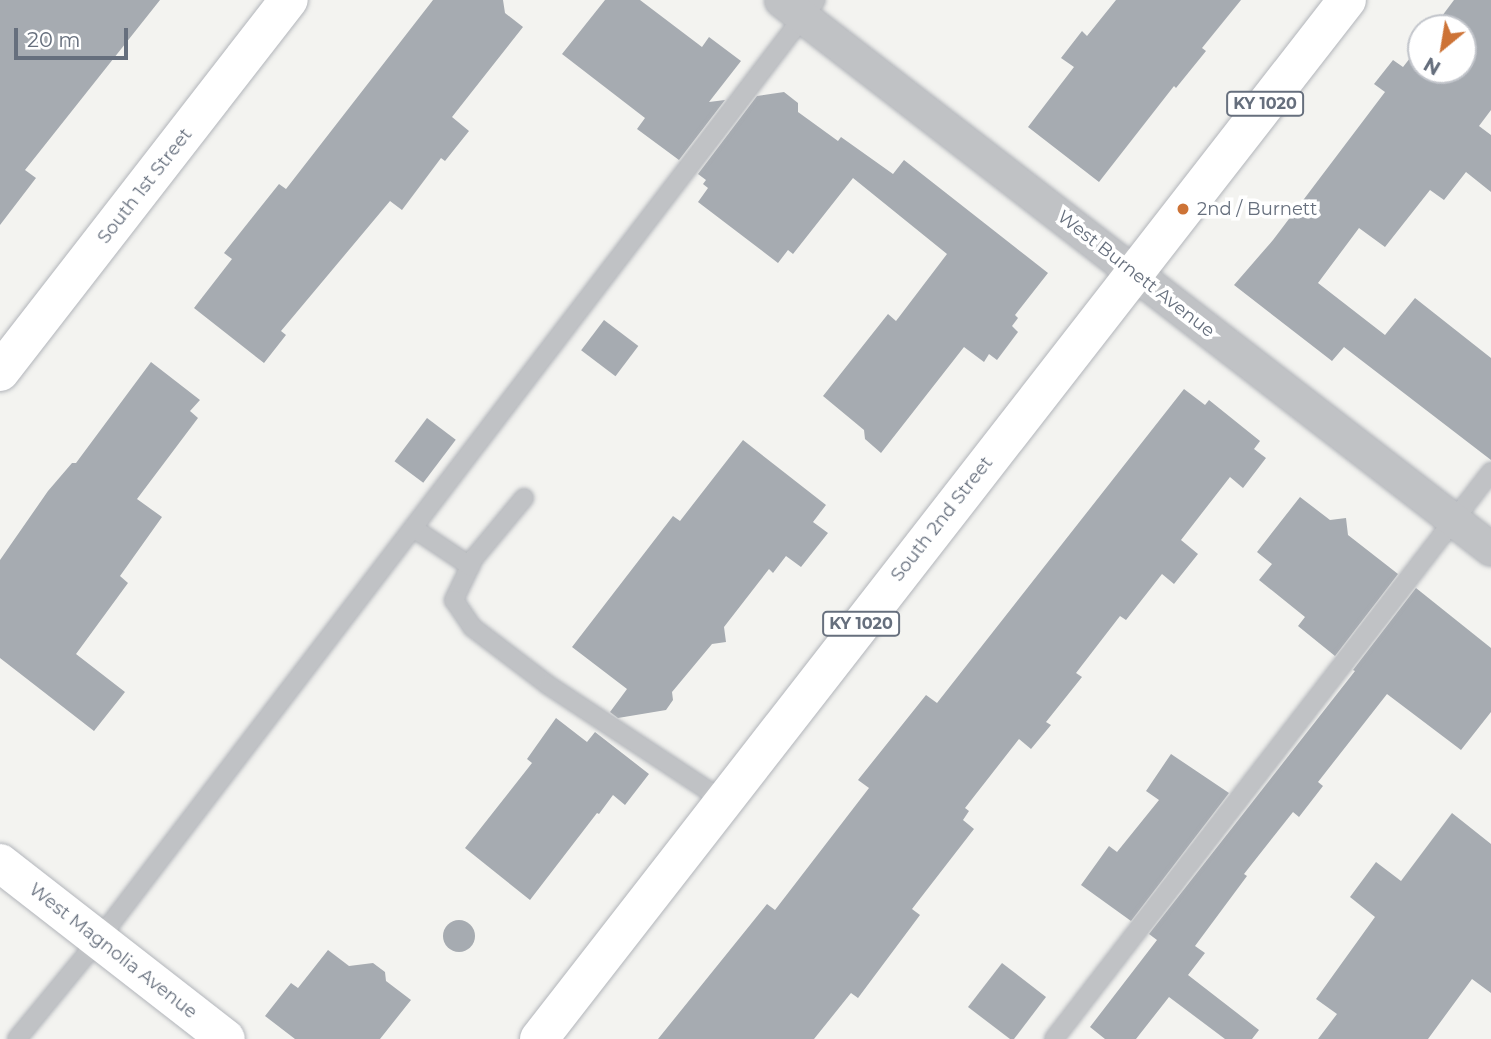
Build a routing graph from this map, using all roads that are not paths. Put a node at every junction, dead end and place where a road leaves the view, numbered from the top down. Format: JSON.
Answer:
{"nodes":[{"id":1,"x":289,"y":0,"type":"edge"},
{"id":2,"x":1347,"y":0,"type":"edge"},
{"id":3,"x":800,"y":6,"type":"edge"},
{"id":4,"x":1134,"y":272,"type":"junction"},
{"id":5,"x":0,"y":372,"type":"edge"},
{"id":6,"x":1491,"y":472,"type":"edge"},
{"id":7,"x":524,"y":498,"type":"dead end"},
{"id":8,"x":1454,"y":520,"type":"junction"},
{"id":9,"x":413,"y":528,"type":"junction"},
{"id":10,"x":1491,"y":549,"type":"edge"},
{"id":11,"x":470,"y":566,"type":"junction"},
{"id":12,"x":724,"y":801,"type":"junction"},
{"id":13,"x":0,"y":863,"type":"edge"},
{"id":14,"x":99,"y":939,"type":"junction"},
{"id":15,"x":18,"y":1039,"type":"edge"},
{"id":16,"x":226,"y":1039,"type":"edge"},
{"id":17,"x":539,"y":1039,"type":"edge"},
{"id":18,"x":1054,"y":1039,"type":"edge"}],
"edges":[{"from":1,"to":5,"type":"main road","name":"South 1st Street"},
{"from":2,"to":4,"type":"main road","name":"South 2nd Street","number":"KY 1020"},
{"from":3,"to":4,"type":"street","name":"West Burnett Avenue"},
{"from":3,"to":9,"type":"lane"},
{"from":4,"to":8,"type":"street","name":"West Burnett Avenue"},
{"from":4,"to":12,"type":"main road","name":"South 2nd Street","number":"KY 1020"},
{"from":6,"to":8,"type":"lane"},
{"from":7,"to":11,"type":"lane"},
{"from":8,"to":10,"type":"street","name":"West Burnett Avenue"},
{"from":8,"to":18,"type":"lane"},
{"from":9,"to":11,"type":"lane"},
{"from":9,"to":14,"type":"lane"},
{"from":11,"to":12,"type":"lane"},
{"from":12,"to":17,"type":"main road","name":"South 2nd Street","number":"KY 1020"},
{"from":13,"to":14,"type":"main road","name":"West Magnolia Avenue"},
{"from":14,"to":15,"type":"lane"},
{"from":14,"to":16,"type":"main road","name":"West Magnolia Avenue"}]}
